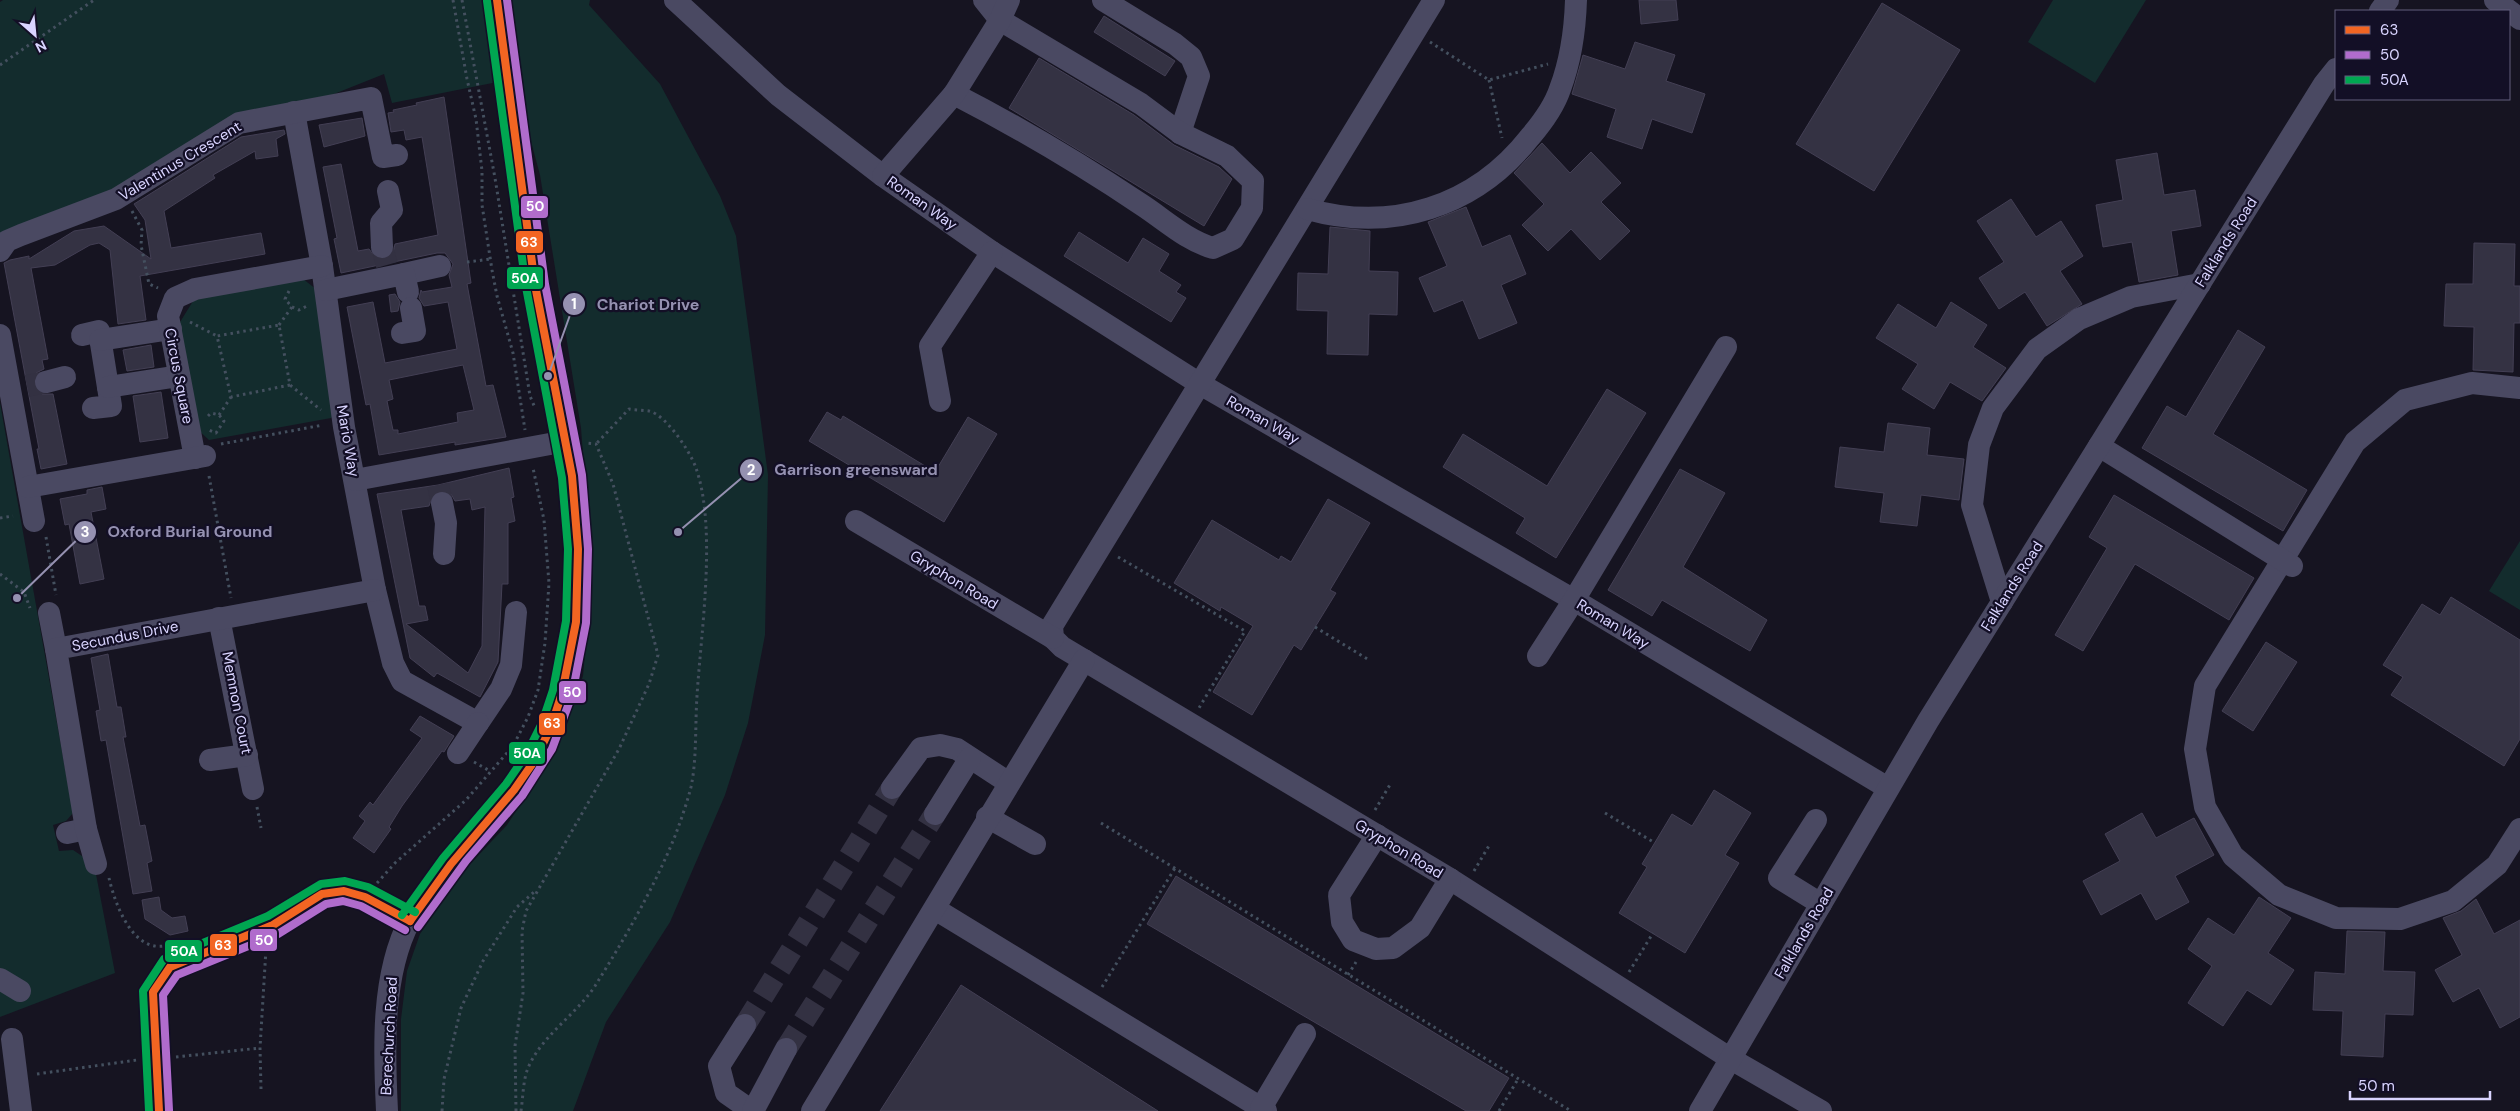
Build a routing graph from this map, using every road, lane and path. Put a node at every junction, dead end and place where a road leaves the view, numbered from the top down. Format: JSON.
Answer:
{"nodes":[{"id":1,"x":94,"y":0,"type":"edge"},
{"id":2,"x":454,"y":0,"type":"edge"},
{"id":3,"x":462,"y":0,"type":"edge"},
{"id":4,"x":497,"y":0,"type":"edge"},
{"id":5,"x":675,"y":0,"type":"edge"},
{"id":6,"x":984,"y":0,"type":"edge"},
{"id":7,"x":1009,"y":0,"type":"edge"},
{"id":8,"x":1434,"y":0,"type":"edge"},
{"id":9,"x":1576,"y":0,"type":"edge"},
{"id":10,"x":2496,"y":0,"type":"edge"},
{"id":11,"x":1114,"y":2,"type":"edge"},
{"id":12,"x":2509,"y":10,"type":"edge"},
{"id":13,"x":2510,"y":11,"type":"edge"},
{"id":14,"x":2520,"y":19,"type":"edge"},
{"id":15,"x":1000,"y":20,"type":"junction"},
{"id":16,"x":1414,"y":33,"type":"junction"},
{"id":17,"x":1569,"y":58,"type":"junction"},
{"id":18,"x":0,"y":65,"type":"edge"},
{"id":19,"x":2335,"y":70,"type":"edge"},
{"id":20,"x":1489,"y":80,"type":"junction"},
{"id":21,"x":954,"y":94,"type":"junction"},
{"id":22,"x":294,"y":112,"type":"junction"},
{"id":23,"x":1180,"y":133,"type":"junction"},
{"id":24,"x":397,"y":155,"type":"dead end"},
{"id":25,"x":1508,"y":162,"type":"junction"},
{"id":26,"x":883,"y":176,"type":"junction"},
{"id":27,"x":388,"y":192,"type":"dead end"},
{"id":28,"x":124,"y":194,"type":"junction"},
{"id":29,"x":1307,"y":209,"type":"junction"},
{"id":30,"x":0,"y":251,"type":"edge"},
{"id":31,"x":992,"y":252,"type":"junction"},
{"id":32,"x":491,"y":259,"type":"junction"},
{"id":33,"x":467,"y":262,"type":"dead end"},
{"id":34,"x":322,"y":266,"type":"junction"},
{"id":35,"x":440,"y":266,"type":"dead end"},
{"id":36,"x":397,"y":277,"type":"junction"},
{"id":37,"x":2200,"y":284,"type":"junction"},
{"id":38,"x":291,"y":287,"type":"dead end"},
{"id":39,"x":318,"y":295,"type":"junction"},
{"id":40,"x":292,"y":307,"type":"junction"},
{"id":41,"x":172,"y":312,"type":"junction"},
{"id":42,"x":279,"y":325,"type":"junction"},
{"id":43,"x":402,"y":333,"type":"dead end"},
{"id":44,"x":0,"y":336,"type":"edge"},
{"id":45,"x":217,"y":336,"type":"junction"},
{"id":46,"x":1726,"y":348,"type":"dead end"},
{"id":47,"x":179,"y":376,"type":"junction"},
{"id":48,"x":1200,"y":384,"type":"junction"},
{"id":49,"x":290,"y":385,"type":"junction"},
{"id":50,"x":108,"y":387,"type":"junction"},
{"id":51,"x":2520,"y":388,"type":"edge"},
{"id":52,"x":231,"y":397,"type":"junction"},
{"id":53,"x":940,"y":401,"type":"dead end"},
{"id":54,"x":93,"y":408,"type":"dead end"},
{"id":55,"x":558,"y":410,"type":"junction"},
{"id":56,"x":219,"y":415,"type":"dead end"},
{"id":57,"x":340,"y":421,"type":"junction"},
{"id":58,"x":566,"y":441,"type":"junction"},
{"id":59,"x":596,"y":444,"type":"junction"},
{"id":60,"x":528,"y":446,"type":"junction"},
{"id":61,"x":2099,"y":446,"type":"junction"},
{"id":62,"x":200,"y":457,"type":"junction"},
{"id":63,"x":355,"y":480,"type":"junction"},
{"id":64,"x":440,"y":484,"type":"junction"},
{"id":65,"x":28,"y":487,"type":"junction"},
{"id":66,"x":34,"y":521,"type":"joint"},
{"id":67,"x":856,"y":521,"type":"dead end"},
{"id":68,"x":1100,"y":546,"type":"junction"},
{"id":69,"x":444,"y":554,"type":"dead end"},
{"id":70,"x":2287,"y":563,"type":"junction"},
{"id":71,"x":0,"y":574,"type":"edge"},
{"id":72,"x":375,"y":590,"type":"junction"},
{"id":73,"x":1574,"y":600,"type":"junction"},
{"id":74,"x":2002,"y":602,"type":"junction"},
{"id":75,"x":516,"y":612,"type":"dead end"},
{"id":76,"x":53,"y":614,"type":"junction"},
{"id":77,"x":227,"y":617,"type":"junction"},
{"id":78,"x":1316,"y":627,"type":"dead end"},
{"id":79,"x":1057,"y":643,"type":"junction"},
{"id":80,"x":56,"y":649,"type":"junction"},
{"id":81,"x":1538,"y":656,"type":"dead end"},
{"id":82,"x":1084,"y":660,"type":"junction"},
{"id":83,"x":1369,"y":660,"type":"dead end"},
{"id":84,"x":478,"y":723,"type":"junction"},
{"id":85,"x":1189,"y":723,"type":"junction"},
{"id":86,"x":458,"y":753,"type":"dead end"},
{"id":87,"x":247,"y":755,"type":"junction"},
{"id":88,"x":970,"y":758,"type":"junction"},
{"id":89,"x":210,"y":760,"type":"dead end"},
{"id":90,"x":1009,"y":783,"type":"junction"},
{"id":91,"x":1391,"y":783,"type":"dead end"},
{"id":92,"x":892,"y":788,"type":"tunnel mouth"},
{"id":93,"x":1888,"y":788,"type":"junction"},
{"id":94,"x":253,"y":789,"type":"dead end"},
{"id":95,"x":1605,"y":813,"type":"dead end"},
{"id":96,"x":935,"y":814,"type":"tunnel mouth"},
{"id":97,"x":987,"y":817,"type":"junction"},
{"id":98,"x":1816,"y":820,"type":"dead end"},
{"id":99,"x":1101,"y":823,"type":"dead end"},
{"id":100,"x":2520,"y":829,"type":"edge"},
{"id":101,"x":1370,"y":832,"type":"junction"},
{"id":102,"x":1655,"y":843,"type":"dead end"},
{"id":103,"x":1035,"y":844,"type":"dead end"},
{"id":104,"x":1490,"y":844,"type":"dead end"},
{"id":105,"x":96,"y":863,"type":"joint"},
{"id":106,"x":1175,"y":868,"type":"junction"},
{"id":107,"x":1457,"y":884,"type":"junction"},
{"id":108,"x":536,"y":890,"type":"junction"},
{"id":109,"x":1821,"y":904,"type":"junction"},
{"id":110,"x":935,"y":909,"type":"junction"},
{"id":111,"x":410,"y":921,"type":"junction"},
{"id":112,"x":268,"y":927,"type":"junction"},
{"id":113,"x":1653,"y":933,"type":"dead end"},
{"id":114,"x":180,"y":962,"type":"junction"},
{"id":115,"x":0,"y":979,"type":"edge"},
{"id":116,"x":1620,"y":988,"type":"junction"},
{"id":117,"x":20,"y":991,"type":"dead end"},
{"id":118,"x":1091,"y":1004,"type":"junction"},
{"id":119,"x":1760,"y":1010,"type":"junction"},
{"id":120,"x":745,"y":1024,"type":"tunnel mouth"},
{"id":121,"x":1305,"y":1034,"type":"dead end"},
{"id":122,"x":12,"y":1039,"type":"dead end"},
{"id":123,"x":260,"y":1048,"type":"junction"},
{"id":124,"x":786,"y":1049,"type":"tunnel mouth"},
{"id":125,"x":155,"y":1059,"type":"junction"},
{"id":126,"x":1732,"y":1059,"type":"junction"},
{"id":127,"x":16,"y":1077,"type":"junction"},
{"id":128,"x":1518,"y":1078,"type":"junction"},
{"id":129,"x":1779,"y":1085,"type":"junction"},
{"id":130,"x":261,"y":1089,"type":"dead end"},
{"id":131,"x":1263,"y":1110,"type":"edge"},
{"id":132,"x":20,"y":1111,"type":"edge"},
{"id":133,"x":159,"y":1111,"type":"edge"},
{"id":134,"x":386,"y":1111,"type":"edge"},
{"id":135,"x":442,"y":1111,"type":"edge"},
{"id":136,"x":516,"y":1111,"type":"edge"},
{"id":137,"x":521,"y":1111,"type":"edge"},
{"id":138,"x":752,"y":1111,"type":"edge"},
{"id":139,"x":812,"y":1111,"type":"edge"},
{"id":140,"x":1499,"y":1111,"type":"edge"},
{"id":141,"x":1571,"y":1111,"type":"edge"},
{"id":142,"x":1700,"y":1111,"type":"edge"},
{"id":143,"x":1821,"y":1111,"type":"edge"}],
"edges":[{"from":1,"to":18,"type":"path"},
{"from":2,"to":32,"type":"path"},
{"from":3,"to":55,"type":"path"},
{"from":4,"to":55,"type":"street","name":"Berechurch Road"},
{"from":5,"to":26,"type":"street","name":"Roman Way"},
{"from":6,"to":15,"type":"street"},
{"from":7,"to":15,"type":"street"},
{"from":8,"to":16,"type":"street"},
{"from":9,"to":17,"type":"street"},
{"from":10,"to":12,"type":"street"},
{"from":11,"to":23,"type":"street"},
{"from":13,"to":14,"type":"street"},
{"from":15,"to":21,"type":"street"},
{"from":15,"to":23,"type":"street"},
{"from":16,"to":20,"type":"path"},
{"from":16,"to":29,"type":"street"},
{"from":17,"to":20,"type":"path"},
{"from":17,"to":25,"type":"street"},
{"from":19,"to":37,"type":"street","name":"Falklands Road"},
{"from":20,"to":25,"type":"path"},
{"from":21,"to":23,"type":"street"},
{"from":21,"to":26,"type":"street"},
{"from":22,"to":24,"type":"street","name":"Valentinus Crescent"},
{"from":22,"to":28,"type":"street","name":"Valentinus Crescent"},
{"from":22,"to":34,"type":"street","name":"Mario Way"},
{"from":25,"to":29,"type":"street"},
{"from":26,"to":31,"type":"street","name":"Roman Way"},
{"from":27,"to":36,"type":"street"},
{"from":28,"to":30,"type":"street","name":"Valentinus Crescent"},
{"from":28,"to":41,"type":"path"},
{"from":29,"to":48,"type":"street"},
{"from":31,"to":48,"type":"street","name":"Roman Way"},
{"from":31,"to":53,"type":"street"},
{"from":32,"to":33,"type":"path"},
{"from":32,"to":60,"type":"path"},
{"from":34,"to":39,"type":"street","name":"Mario Way"},
{"from":34,"to":41,"type":"street"},
{"from":35,"to":36,"type":"street"},
{"from":36,"to":39,"type":"street"},
{"from":36,"to":43,"type":"street"},
{"from":37,"to":61,"type":"street","name":"Falklands Road"},
{"from":37,"to":74,"type":"street"},
{"from":38,"to":40,"type":"path"},
{"from":39,"to":40,"type":"path"},
{"from":39,"to":57,"type":"street","name":"Mario Way"},
{"from":40,"to":42,"type":"path"},
{"from":41,"to":45,"type":"path"},
{"from":41,"to":47,"type":"street","name":"Circus Square"},
{"from":41,"to":50,"type":"street"},
{"from":42,"to":45,"type":"path"},
{"from":42,"to":49,"type":"path"},
{"from":44,"to":65,"type":"street"},
{"from":45,"to":52,"type":"path"},
{"from":46,"to":73,"type":"street"},
{"from":47,"to":50,"type":"street"},
{"from":47,"to":62,"type":"street","name":"Circus Square"},
{"from":48,"to":68,"type":"street"},
{"from":48,"to":73,"type":"street","name":"Roman Way"},
{"from":49,"to":52,"type":"path"},
{"from":49,"to":57,"type":"path"},
{"from":50,"to":54,"type":"street"},
{"from":51,"to":70,"type":"street"},
{"from":52,"to":56,"type":"path"},
{"from":55,"to":58,"type":"street","name":"Berechurch Road"},
{"from":57,"to":62,"type":"path"},
{"from":57,"to":63,"type":"street","name":"Mario Way"},
{"from":58,"to":59,"type":"path"},
{"from":58,"to":60,"type":"street"},
{"from":58,"to":111,"type":"street","name":"Berechurch Road"},
{"from":59,"to":108,"type":"path"},
{"from":59,"to":137,"type":"path"},
{"from":60,"to":64,"type":"street"},
{"from":61,"to":70,"type":"street"},
{"from":61,"to":74,"type":"street","name":"Falklands Road"},
{"from":62,"to":65,"type":"street"},
{"from":62,"to":77,"type":"path"},
{"from":63,"to":64,"type":"street"},
{"from":63,"to":72,"type":"street","name":"Mario Way"},
{"from":64,"to":69,"type":"street"},
{"from":65,"to":66,"type":"street"},
{"from":66,"to":76,"type":"path"},
{"from":67,"to":79,"type":"street","name":"Gryphon Road"},
{"from":68,"to":79,"type":"street"},
{"from":68,"to":85,"type":"path"},
{"from":70,"to":100,"type":"street"},
{"from":71,"to":76,"type":"path"},
{"from":72,"to":77,"type":"street","name":"Secundus Drive"},
{"from":72,"to":84,"type":"street","name":"Mario Way"},
{"from":73,"to":81,"type":"street"},
{"from":73,"to":93,"type":"street","name":"Roman Way"},
{"from":74,"to":93,"type":"street","name":"Falklands Road"},
{"from":75,"to":84,"type":"street"},
{"from":76,"to":80,"type":"street"},
{"from":77,"to":80,"type":"street","name":"Secundus Drive"},
{"from":77,"to":87,"type":"street","name":"Memnon Court"},
{"from":78,"to":83,"type":"path"},
{"from":79,"to":82,"type":"street","name":"Gryphon Road"},
{"from":80,"to":105,"type":"street","name":"Secundus Drive"},
{"from":82,"to":85,"type":"street","name":"Gryphon Road"},
{"from":82,"to":90,"type":"street"},
{"from":84,"to":86,"type":"street"},
{"from":85,"to":101,"type":"street","name":"Gryphon Road"},
{"from":87,"to":89,"type":"street"},
{"from":87,"to":94,"type":"street","name":"Memnon Court"},
{"from":88,"to":90,"type":"street"},
{"from":88,"to":92,"type":"street"},
{"from":88,"to":96,"type":"street"},
{"from":90,"to":97,"type":"street"},
{"from":91,"to":101,"type":"path"},
{"from":93,"to":109,"type":"street","name":"Falklands Road"},
{"from":95,"to":102,"type":"path"},
{"from":97,"to":103,"type":"street"},
{"from":97,"to":110,"type":"street"},
{"from":98,"to":109,"type":"street"},
{"from":99,"to":106,"type":"path"},
{"from":101,"to":107,"type":"street","name":"Gryphon Road"},
{"from":101,"to":107,"type":"street"},
{"from":104,"to":107,"type":"path"},
{"from":105,"to":114,"type":"path"},
{"from":106,"to":118,"type":"path"},
{"from":106,"to":128,"type":"path"},
{"from":107,"to":116,"type":"street","name":"Gryphon Road"},
{"from":108,"to":135,"type":"path"},
{"from":108,"to":136,"type":"path"},
{"from":109,"to":119,"type":"street","name":"Falklands Road"},
{"from":110,"to":118,"type":"street"},
{"from":110,"to":139,"type":"street"},
{"from":111,"to":112,"type":"street"},
{"from":111,"to":134,"type":"street","name":"Berechurch Road"},
{"from":112,"to":114,"type":"street"},
{"from":112,"to":123,"type":"path"},
{"from":113,"to":116,"type":"path"},
{"from":114,"to":125,"type":"street"},
{"from":115,"to":117,"type":"street"},
{"from":116,"to":126,"type":"street","name":"Gryphon Road"},
{"from":118,"to":131,"type":"street"},
{"from":119,"to":126,"type":"street","name":"Falklands Road"},
{"from":119,"to":129,"type":"street"},
{"from":120,"to":138,"type":"street"},
{"from":121,"to":131,"type":"street"},
{"from":122,"to":127,"type":"street"},
{"from":123,"to":125,"type":"path"},
{"from":123,"to":130,"type":"path"},
{"from":124,"to":138,"type":"street"},
{"from":125,"to":127,"type":"path"},
{"from":125,"to":133,"type":"street"},
{"from":126,"to":129,"type":"street","name":"Gryphon Road"},
{"from":126,"to":142,"type":"street","name":"Falklands Road"},
{"from":127,"to":132,"type":"street"},
{"from":128,"to":140,"type":"path"},
{"from":128,"to":141,"type":"path"},
{"from":129,"to":143,"type":"street"}]}
